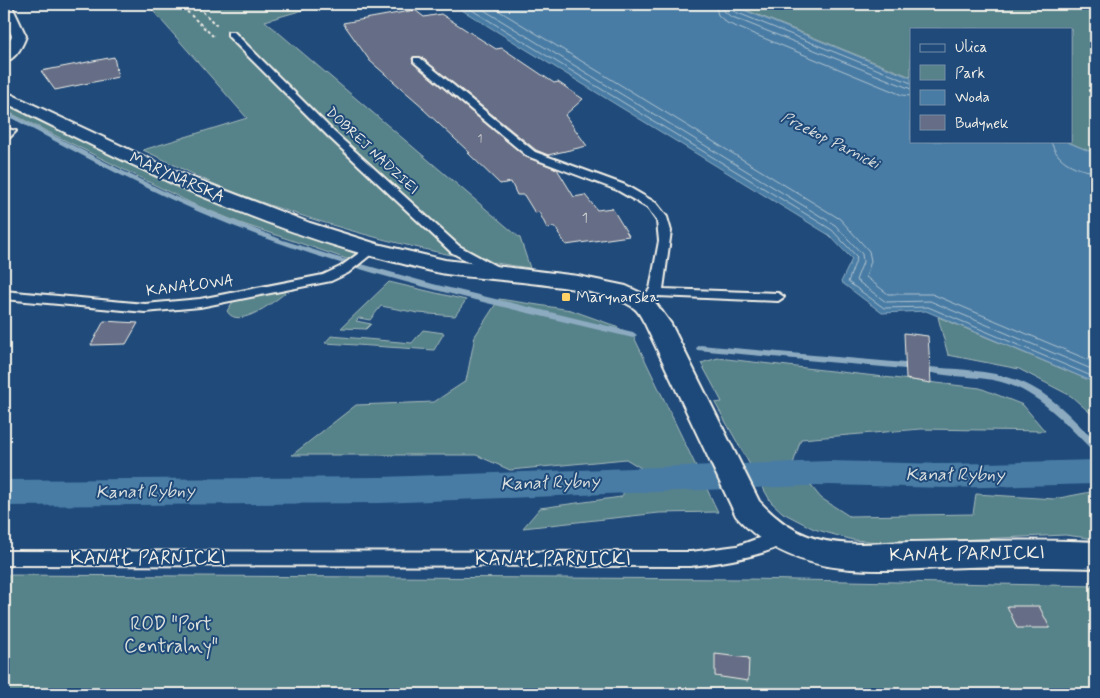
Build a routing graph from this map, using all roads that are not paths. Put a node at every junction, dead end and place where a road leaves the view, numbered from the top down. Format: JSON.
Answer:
{"nodes":[{"id":1,"x":4,"y":4,"type":"edge"},
{"id":2,"x":231,"y":34,"type":"road end"},
{"id":3,"x":4,"y":57,"type":"edge"},
{"id":4,"x":417,"y":60,"type":"dead end"},
{"id":5,"x":4,"y":96,"type":"edge"},
{"id":6,"x":366,"y":253,"type":"junction"},
{"id":7,"x":504,"y":275,"type":"junction"},
{"id":8,"x":4,"y":295,"type":"edge"},
{"id":9,"x":778,"y":297,"type":"dead end"},
{"id":10,"x":651,"y":305,"type":"junction"},
{"id":11,"x":780,"y":537,"type":"junction"},
{"id":12,"x":1096,"y":555,"type":"edge"},
{"id":13,"x":4,"y":558,"type":"edge"}],
"edges":[{"from":1,"to":3,"type":"street"},
{"from":2,"to":7,"type":"lane","name":"DOBREJ NADZIEI"},
{"from":4,"to":10,"type":"lane"},
{"from":5,"to":6,"type":"street","name":"MARYNARSKA"},
{"from":6,"to":7,"type":"street","name":"MARYNARSKA"},
{"from":6,"to":8,"type":"lane","name":"KANAŁOWA"},
{"from":7,"to":10,"type":"street","name":"MARYNARSKA"},
{"from":9,"to":10,"type":"lane"},
{"from":10,"to":11,"type":"street"},
{"from":11,"to":12,"type":"street","name":"KANAŁ PARNICKI"},
{"from":11,"to":13,"type":"lane","name":"KANAŁ PARNICKI"}]}
